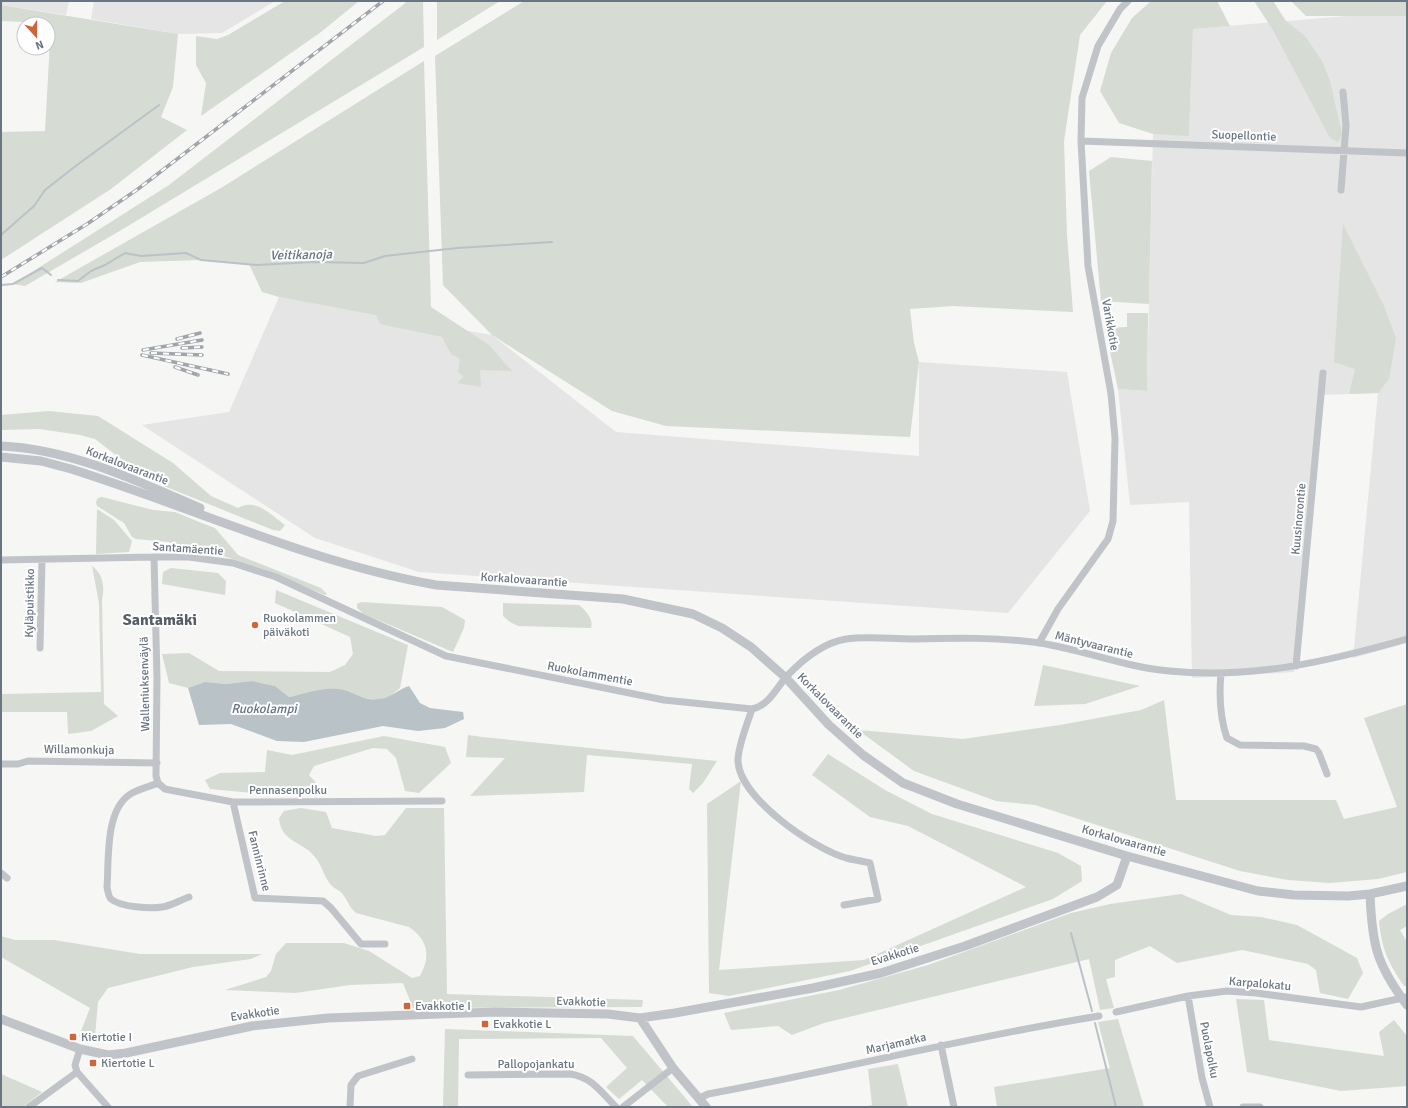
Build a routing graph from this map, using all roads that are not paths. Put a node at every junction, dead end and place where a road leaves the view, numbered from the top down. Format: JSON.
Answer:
{"nodes":[{"id":1,"x":1128,"y":1,"type":"edge"},
{"id":2,"x":1343,"y":92,"type":"dead end"},
{"id":3,"x":1081,"y":141,"type":"junction"},
{"id":4,"x":1344,"y":150,"type":"junction"},
{"id":5,"x":1407,"y":153,"type":"edge"},
{"id":6,"x":1341,"y":190,"type":"dead end"},
{"id":7,"x":1323,"y":373,"type":"dead end"},
{"id":8,"x":1,"y":446,"type":"edge"},
{"id":9,"x":1,"y":457,"type":"edge"},
{"id":10,"x":239,"y":527,"type":"junction"},
{"id":11,"x":154,"y":556,"type":"junction"},
{"id":12,"x":42,"y":559,"type":"junction"},
{"id":13,"x":1,"y":560,"type":"edge"},
{"id":14,"x":1407,"y":639,"type":"edge"},
{"id":15,"x":1039,"y":643,"type":"junction"},
{"id":16,"x":40,"y":648,"type":"dead end"},
{"id":17,"x":427,"y":648,"type":"joint"},
{"id":18,"x":1296,"y":666,"type":"junction"},
{"id":19,"x":1220,"y":674,"type":"junction"},
{"id":20,"x":786,"y":678,"type":"junction"},
{"id":21,"x":752,"y":709,"type":"junction"},
{"id":22,"x":157,"y":763,"type":"junction"},
{"id":23,"x":1,"y":764,"type":"edge"},
{"id":24,"x":1327,"y":774,"type":"dead end"},
{"id":25,"x":158,"y":784,"type":"junction"},
{"id":26,"x":442,"y":801,"type":"dead end"},
{"id":27,"x":233,"y":802,"type":"junction"},
{"id":28,"x":1127,"y":856,"type":"junction"},
{"id":29,"x":1,"y":873,"type":"edge"},
{"id":30,"x":7,"y":878,"type":"dead end"},
{"id":31,"x":1407,"y":886,"type":"edge"},
{"id":32,"x":1370,"y":894,"type":"junction"},
{"id":33,"x":189,"y":897,"type":"dead end"},
{"id":34,"x":844,"y":905,"type":"dead end"},
{"id":35,"x":385,"y":944,"type":"dead end"},
{"id":36,"x":1188,"y":996,"type":"junction"},
{"id":37,"x":1405,"y":1000,"type":"edge"},
{"id":38,"x":1116,"y":1012,"type":"dead end"},
{"id":39,"x":1099,"y":1016,"type":"dead end"},
{"id":40,"x":640,"y":1018,"type":"junction"},
{"id":41,"x":1,"y":1019,"type":"edge"},
{"id":42,"x":942,"y":1045,"type":"junction"},
{"id":43,"x":80,"y":1049,"type":"junction"},
{"id":44,"x":412,"y":1060,"type":"dead end"},
{"id":45,"x":673,"y":1068,"type":"junction"},
{"id":46,"x":77,"y":1072,"type":"junction"},
{"id":47,"x":468,"y":1075,"type":"dead end"},
{"id":48,"x":700,"y":1098,"type":"junction"},
{"id":49,"x":29,"y":1107,"type":"edge"},
{"id":50,"x":108,"y":1107,"type":"edge"},
{"id":51,"x":350,"y":1107,"type":"edge"},
{"id":52,"x":616,"y":1107,"type":"edge"},
{"id":53,"x":623,"y":1107,"type":"edge"},
{"id":54,"x":706,"y":1107,"type":"edge"},
{"id":55,"x":954,"y":1107,"type":"edge"},
{"id":56,"x":1210,"y":1107,"type":"edge"},
{"id":57,"x":1243,"y":1107,"type":"edge"},
{"id":58,"x":1260,"y":1107,"type":"edge"}],
"edges":[{"from":1,"to":3,"type":"street","name":"Varikkotie"},
{"from":2,"to":4,"type":"street"},
{"from":3,"to":4,"type":"street","name":"Suopellontie"},
{"from":3,"to":15,"type":"street","name":"Varikkotie"},
{"from":4,"to":5,"type":"street","name":"Suopellontie"},
{"from":4,"to":6,"type":"street"},
{"from":7,"to":18,"type":"street","name":"Kuusinorontie"},
{"from":8,"to":10,"type":"street","name":"Korkalovaarantie"},
{"from":9,"to":10,"type":"street","name":"Korkalovaarantie"},
{"from":10,"to":20,"type":"street","name":"Korkalovaarantie"},
{"from":11,"to":12,"type":"street","name":"Santamäentie"},
{"from":11,"to":17,"type":"street","name":"Santamäentie"},
{"from":11,"to":22,"type":"street","name":"Walleniuksenväylä"},
{"from":12,"to":13,"type":"street","name":"Santamäentie"},
{"from":12,"to":16,"type":"street","name":"Kyläpuistikko"},
{"from":14,"to":18,"type":"street","name":"Mäntyvaarantie"},
{"from":15,"to":19,"type":"street","name":"Mäntyvaarantie"},
{"from":15,"to":20,"type":"street","name":"Mäntyvaarantie"},
{"from":17,"to":21,"type":"street","name":"Ruokolammentie"},
{"from":18,"to":19,"type":"street","name":"Mäntyvaarantie"},
{"from":19,"to":24,"type":"street"},
{"from":20,"to":21,"type":"street","name":"Mäntyvaarantie"},
{"from":20,"to":28,"type":"street","name":"Korkalovaarantie"},
{"from":21,"to":34,"type":"street"},
{"from":22,"to":23,"type":"street","name":"Willamonkuja"},
{"from":22,"to":25,"type":"street"},
{"from":25,"to":27,"type":"street","name":"Pennasenpolku"},
{"from":25,"to":33,"type":"street"},
{"from":26,"to":27,"type":"street","name":"Pennasenpolku"},
{"from":27,"to":35,"type":"street","name":"Fanninrinne"},
{"from":28,"to":32,"type":"street","name":"Korkalovaarantie"},
{"from":28,"to":40,"type":"street","name":"Evakkotie"},
{"from":29,"to":30,"type":"street"},
{"from":31,"to":32,"type":"street","name":"Korkalovaarantie"},
{"from":32,"to":37,"type":"street"},
{"from":36,"to":37,"type":"street","name":"Karpalokatu"},
{"from":36,"to":38,"type":"street","name":"Karpalokatu"},
{"from":36,"to":56,"type":"street","name":"Puolapolku"},
{"from":39,"to":42,"type":"street","name":"Marjamatka"},
{"from":40,"to":43,"type":"street","name":"Evakkotie"},
{"from":40,"to":45,"type":"street"},
{"from":41,"to":43,"type":"street","name":"Evakkotie"},
{"from":42,"to":48,"type":"street","name":"Marjamatka"},
{"from":42,"to":55,"type":"street"},
{"from":43,"to":46,"type":"street"},
{"from":44,"to":51,"type":"street"},
{"from":45,"to":48,"type":"street"},
{"from":45,"to":53,"type":"street"},
{"from":46,"to":49,"type":"street"},
{"from":46,"to":50,"type":"street"},
{"from":47,"to":52,"type":"street","name":"Pallopojankatu"},
{"from":48,"to":54,"type":"street"},
{"from":57,"to":58,"type":"street"}]}
